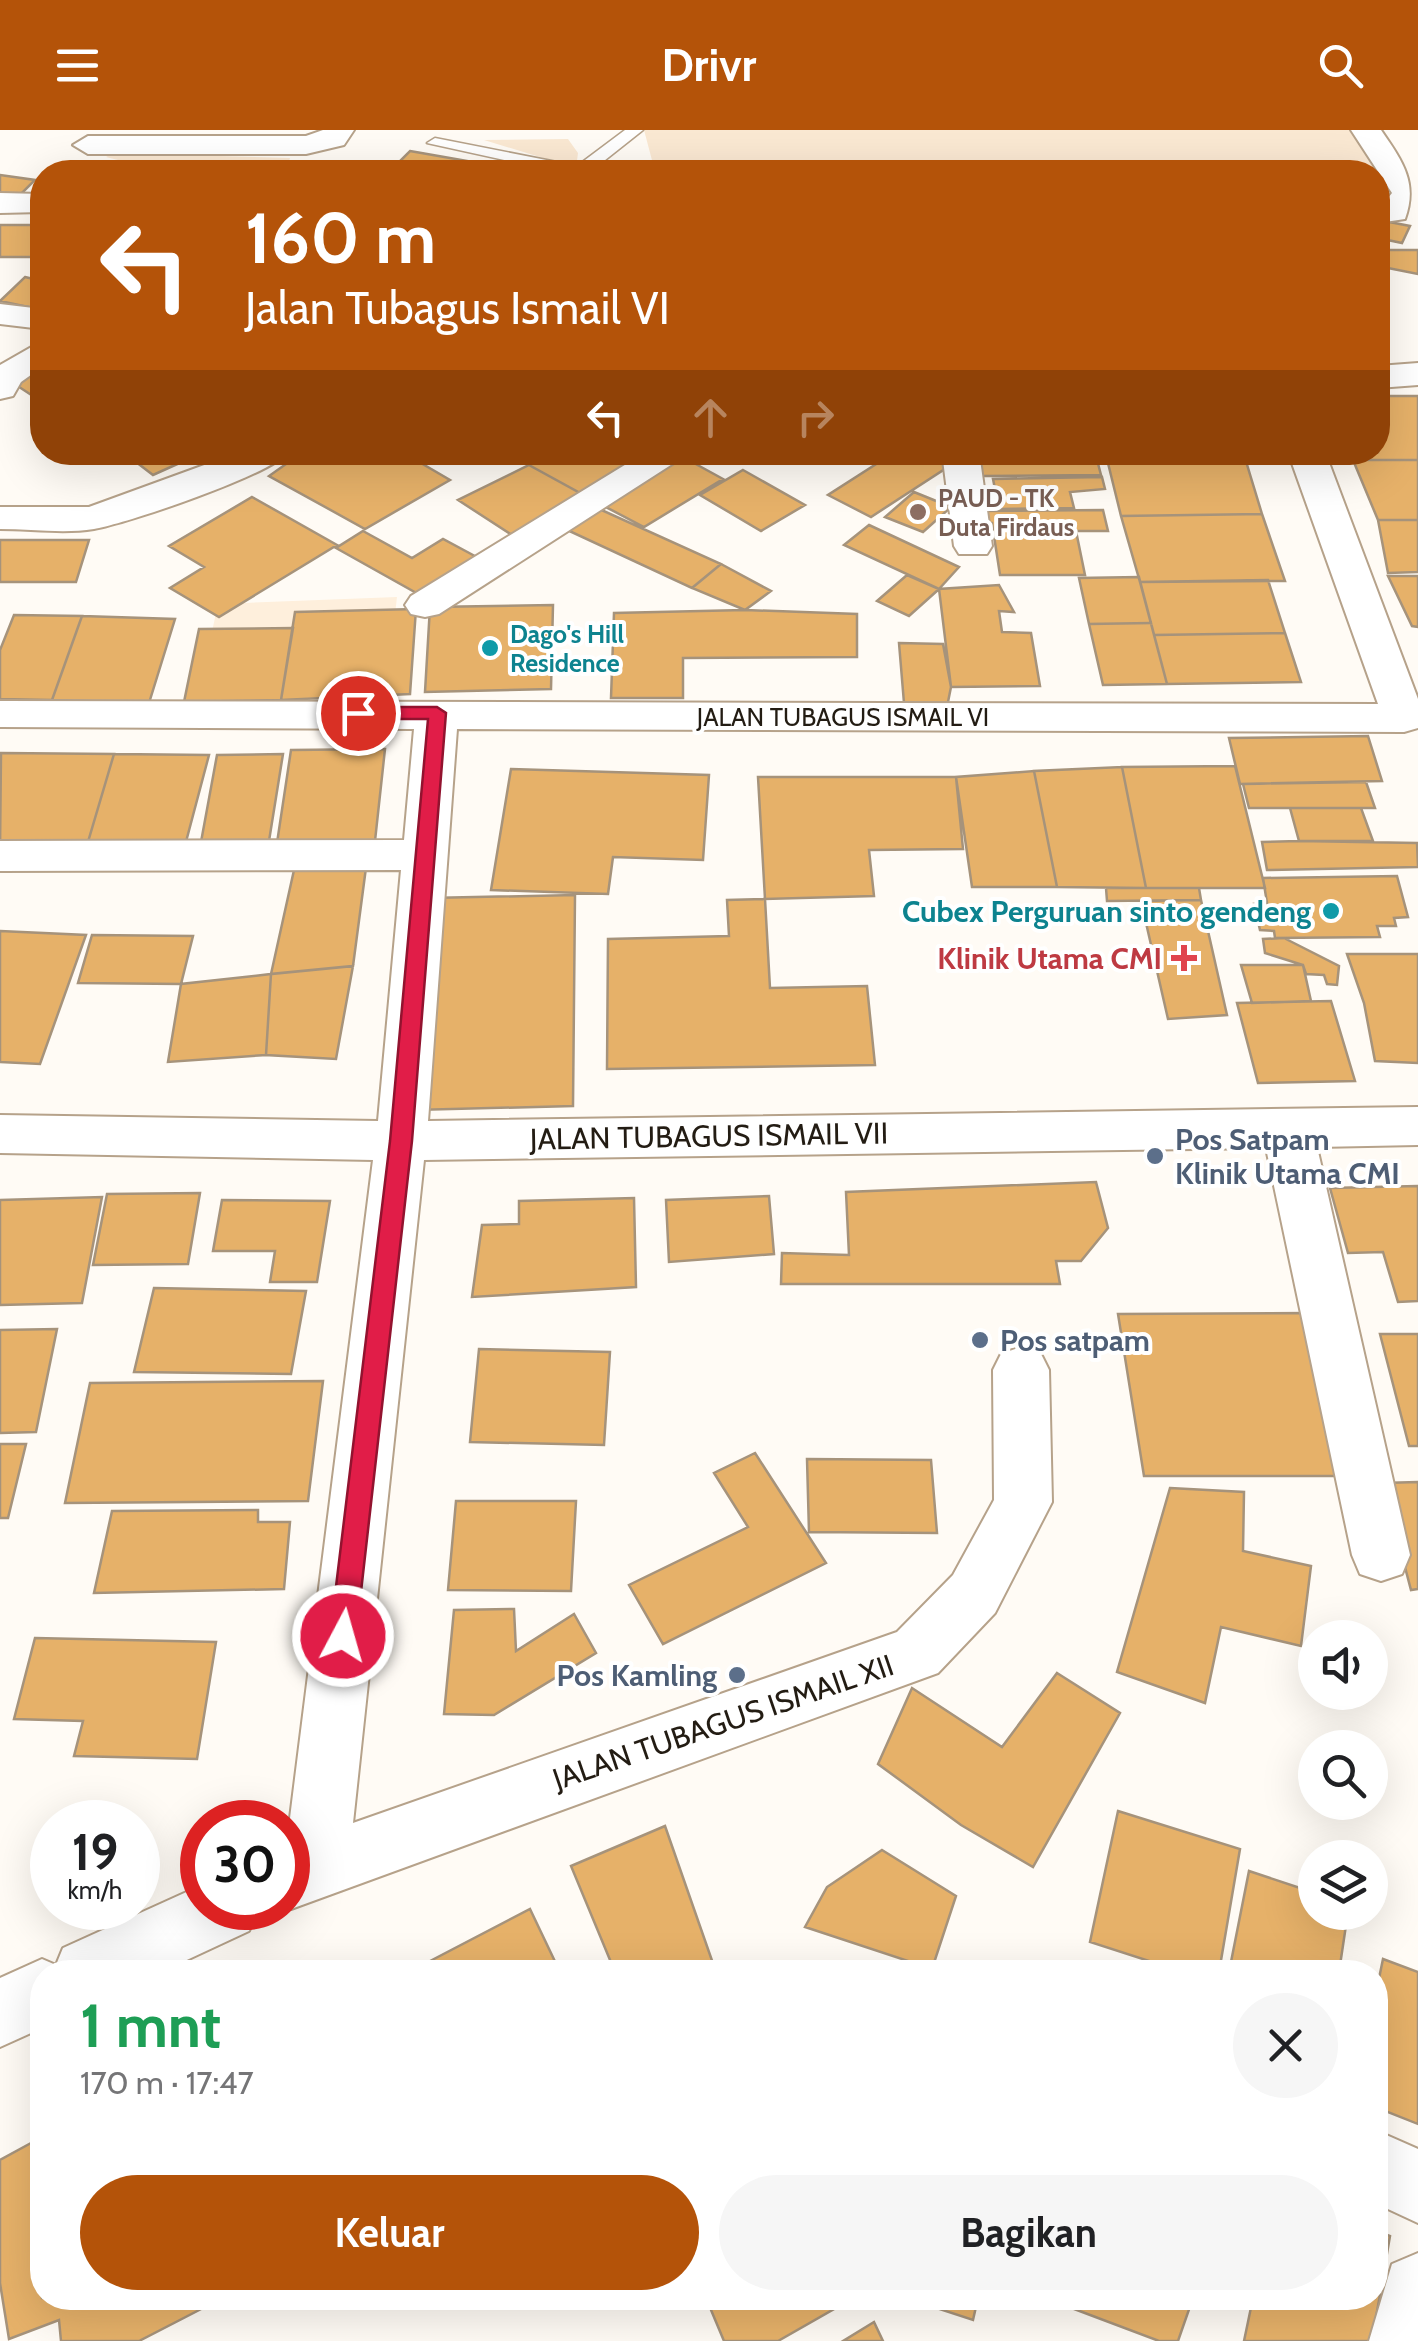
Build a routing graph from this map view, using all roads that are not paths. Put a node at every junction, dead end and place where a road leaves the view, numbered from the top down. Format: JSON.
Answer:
{"nodes":[{"id":1,"x":339,"y":130,"type":"edge"},
{"id":2,"x":635,"y":130,"type":"edge"},
{"id":3,"x":1366,"y":130,"type":"edge"},
{"id":4,"x":435,"y":143,"type":"dead end"},
{"id":5,"x":88,"y":149,"type":"edge"},
{"id":6,"x":521,"y":160,"type":"edge"},
{"id":7,"x":596,"y":160,"type":"edge"},
{"id":8,"x":1386,"y":160,"type":"edge"},
{"id":9,"x":1390,"y":166,"type":"edge"},
{"id":10,"x":0,"y":202,"type":"edge"},
{"id":11,"x":30,"y":203,"type":"edge"},
{"id":12,"x":1390,"y":212,"type":"edge"},
{"id":13,"x":0,"y":314,"type":"edge"},
{"id":14,"x":30,"y":318,"type":"edge"},
{"id":15,"x":30,"y":359,"type":"edge"},
{"id":16,"x":1418,"y":374,"type":"edge"},
{"id":17,"x":1390,"y":375,"type":"edge"},
{"id":18,"x":0,"y":388,"type":"edge"},
{"id":19,"x":244,"y":465,"type":"edge"},
{"id":20,"x":652,"y":465,"type":"edge"},
{"id":21,"x":962,"y":465,"type":"edge"},
{"id":22,"x":1311,"y":465,"type":"edge"},
{"id":23,"x":0,"y":518,"type":"edge"},
{"id":24,"x":973,"y":546,"type":"dead end"},
{"id":25,"x":425,"y":606,"type":"dead end"},
{"id":26,"x":437,"y":713,"type":"junction"},
{"id":27,"x":0,"y":714,"type":"edge"},
{"id":28,"x":1411,"y":737,"type":"edge"},
{"id":29,"x":422,"y":855,"type":"junction"},
{"id":30,"x":0,"y":856,"type":"edge"},
{"id":31,"x":1418,"y":1126,"type":"edge"},
{"id":32,"x":1287,"y":1128,"type":"junction"},
{"id":33,"x":0,"y":1134,"type":"edge"},
{"id":34,"x":401,"y":1141,"type":"junction"},
{"id":35,"x":1021,"y":1370,"type":"dead end"},
{"id":36,"x":1380,"y":1555,"type":"dead end"},
{"id":37,"x":310,"y":1813,"type":"edge"},
{"id":38,"x":310,"y":1869,"type":"edge"},
{"id":39,"x":180,"y":1929,"type":"edge"},
{"id":40,"x":113,"y":1960,"type":"edge"},
{"id":41,"x":30,"y":1999,"type":"edge"},
{"id":42,"x":0,"y":2013,"type":"edge"},
{"id":43,"x":1388,"y":2172,"type":"edge"},
{"id":44,"x":1418,"y":2187,"type":"edge"},
{"id":45,"x":1418,"y":2290,"type":"edge"},
{"id":46,"x":1406,"y":2341,"type":"edge"}],
"edges":[{"from":1,"to":5,"type":"street"},
{"from":2,"to":7,"type":"lane"},
{"from":3,"to":8,"type":"street"},
{"from":4,"to":6,"type":"lane"},
{"from":9,"to":12,"type":"street"},
{"from":10,"to":11,"type":"street"},
{"from":13,"to":14,"type":"street"},
{"from":15,"to":18,"type":"street"},
{"from":16,"to":17,"type":"street"},
{"from":19,"to":23,"type":"street"},
{"from":20,"to":25,"type":"street"},
{"from":21,"to":24,"type":"street"},
{"from":22,"to":28,"type":"street","name":"JALAN TUBAGUS ISMAIL VI"},
{"from":26,"to":27,"type":"street","name":"JALAN TUBAGUS ISMAIL VI"},
{"from":26,"to":28,"type":"street","name":"JALAN TUBAGUS ISMAIL VI"},
{"from":26,"to":29,"type":"street"},
{"from":29,"to":30,"type":"street"},
{"from":29,"to":34,"type":"street"},
{"from":31,"to":32,"type":"street","name":"JALAN TUBAGUS ISMAIL VII"},
{"from":32,"to":34,"type":"street","name":"JALAN TUBAGUS ISMAIL VII"},
{"from":32,"to":36,"type":"street"},
{"from":33,"to":34,"type":"street","name":"JALAN TUBAGUS ISMAIL VII"},
{"from":34,"to":37,"type":"street"},
{"from":35,"to":38,"type":"street","name":"JALAN TUBAGUS ISMAIL XII"},
{"from":39,"to":40,"type":"street"},
{"from":41,"to":42,"type":"street"},
{"from":43,"to":44,"type":"street"},
{"from":45,"to":46,"type":"street"}]}
